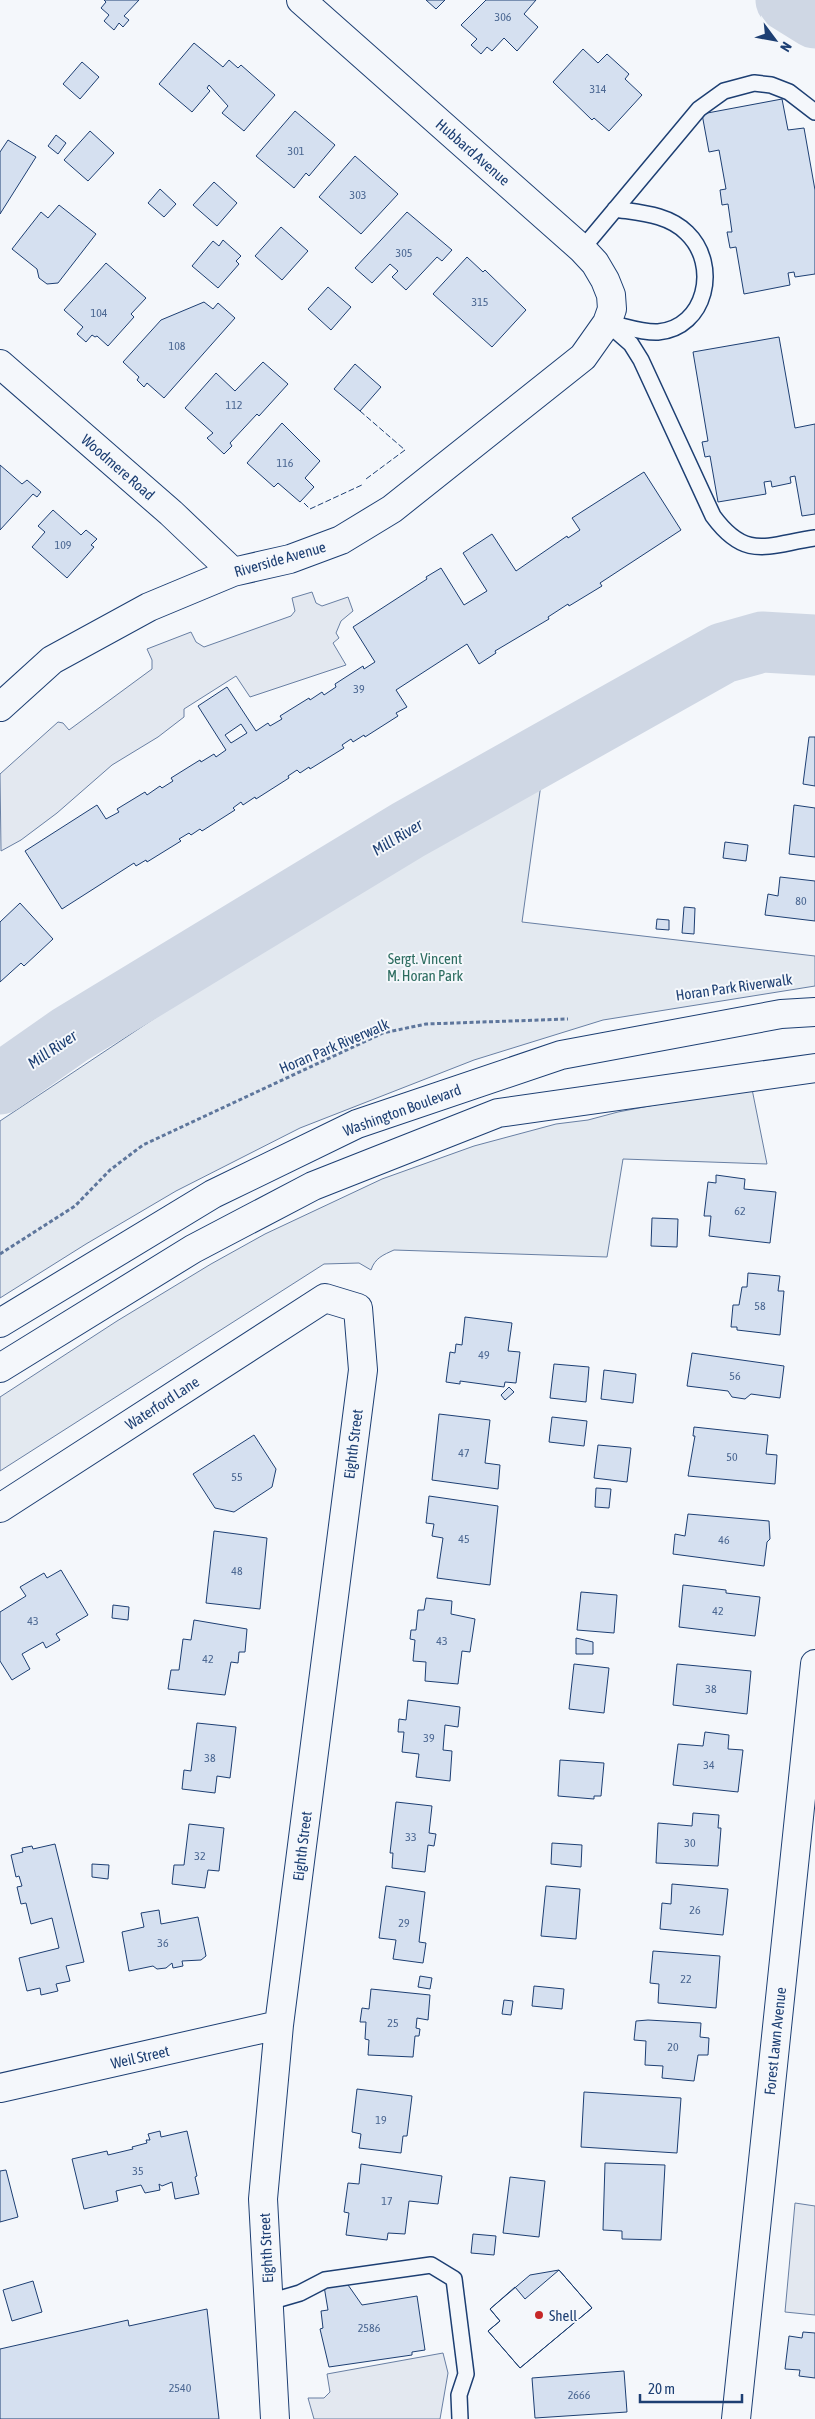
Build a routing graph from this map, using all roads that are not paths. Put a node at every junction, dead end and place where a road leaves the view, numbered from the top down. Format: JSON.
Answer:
{"nodes":[{"id":1,"x":301,"y":0,"type":"edge"},
{"id":2,"x":815,"y":112,"type":"edge"},
{"id":3,"x":616,"y":209,"type":"junction"},
{"id":4,"x":582,"y":249,"type":"junction"},
{"id":5,"x":607,"y":323,"type":"junction"},
{"id":6,"x":0,"y":364,"type":"edge"},
{"id":7,"x":815,"y":538,"type":"edge"},
{"id":8,"x":233,"y":572,"type":"junction"},
{"id":9,"x":0,"y":707,"type":"edge"},
{"id":10,"x":815,"y":1012,"type":"edge"},
{"id":11,"x":815,"y":1068,"type":"edge"},
{"id":12,"x":325,"y":1298,"type":"joint"},
{"id":13,"x":0,"y":1323,"type":"edge"},
{"id":14,"x":0,"y":1368,"type":"edge"},
{"id":15,"x":0,"y":1508,"type":"edge"},
{"id":16,"x":815,"y":1664,"type":"edge"},
{"id":17,"x":812,"y":1714,"type":"edge"},
{"id":18,"x":280,"y":2025,"type":"junction"},
{"id":19,"x":0,"y":2088,"type":"edge"},
{"id":20,"x":269,"y":2302,"type":"junction"},
{"id":21,"x":275,"y":2419,"type":"edge"},
{"id":22,"x":460,"y":2419,"type":"edge"},
{"id":23,"x":736,"y":2419,"type":"edge"}],
"edges":[{"from":1,"to":4,"type":"street","name":"Hubbard Avenue"},
{"from":2,"to":3,"type":"lane"},
{"from":3,"to":4,"type":"lane"},
{"from":3,"to":5,"type":"lane"},
{"from":4,"to":5,"type":"street","name":"Hubbard Avenue"},
{"from":5,"to":7,"type":"lane"},
{"from":5,"to":8,"type":"street","name":"Riverside Avenue"},
{"from":6,"to":8,"type":"street","name":"Woodmere Road"},
{"from":8,"to":9,"type":"street","name":"Riverside Avenue"},
{"from":10,"to":13,"type":"street","name":"Washington Boulevard"},
{"from":11,"to":14,"type":"street"},
{"from":12,"to":15,"type":"street","name":"Waterford Lane"},
{"from":12,"to":18,"type":"street","name":"Eighth Street"},
{"from":16,"to":17,"type":"street","name":"Forest Lawn Avenue"},
{"from":17,"to":23,"type":"street","name":"Forest Lawn Avenue"},
{"from":18,"to":19,"type":"street","name":"Weil Street"},
{"from":18,"to":20,"type":"street","name":"Eighth Street"},
{"from":20,"to":21,"type":"street","name":"Eighth Street"},
{"from":20,"to":22,"type":"lane"}]}
